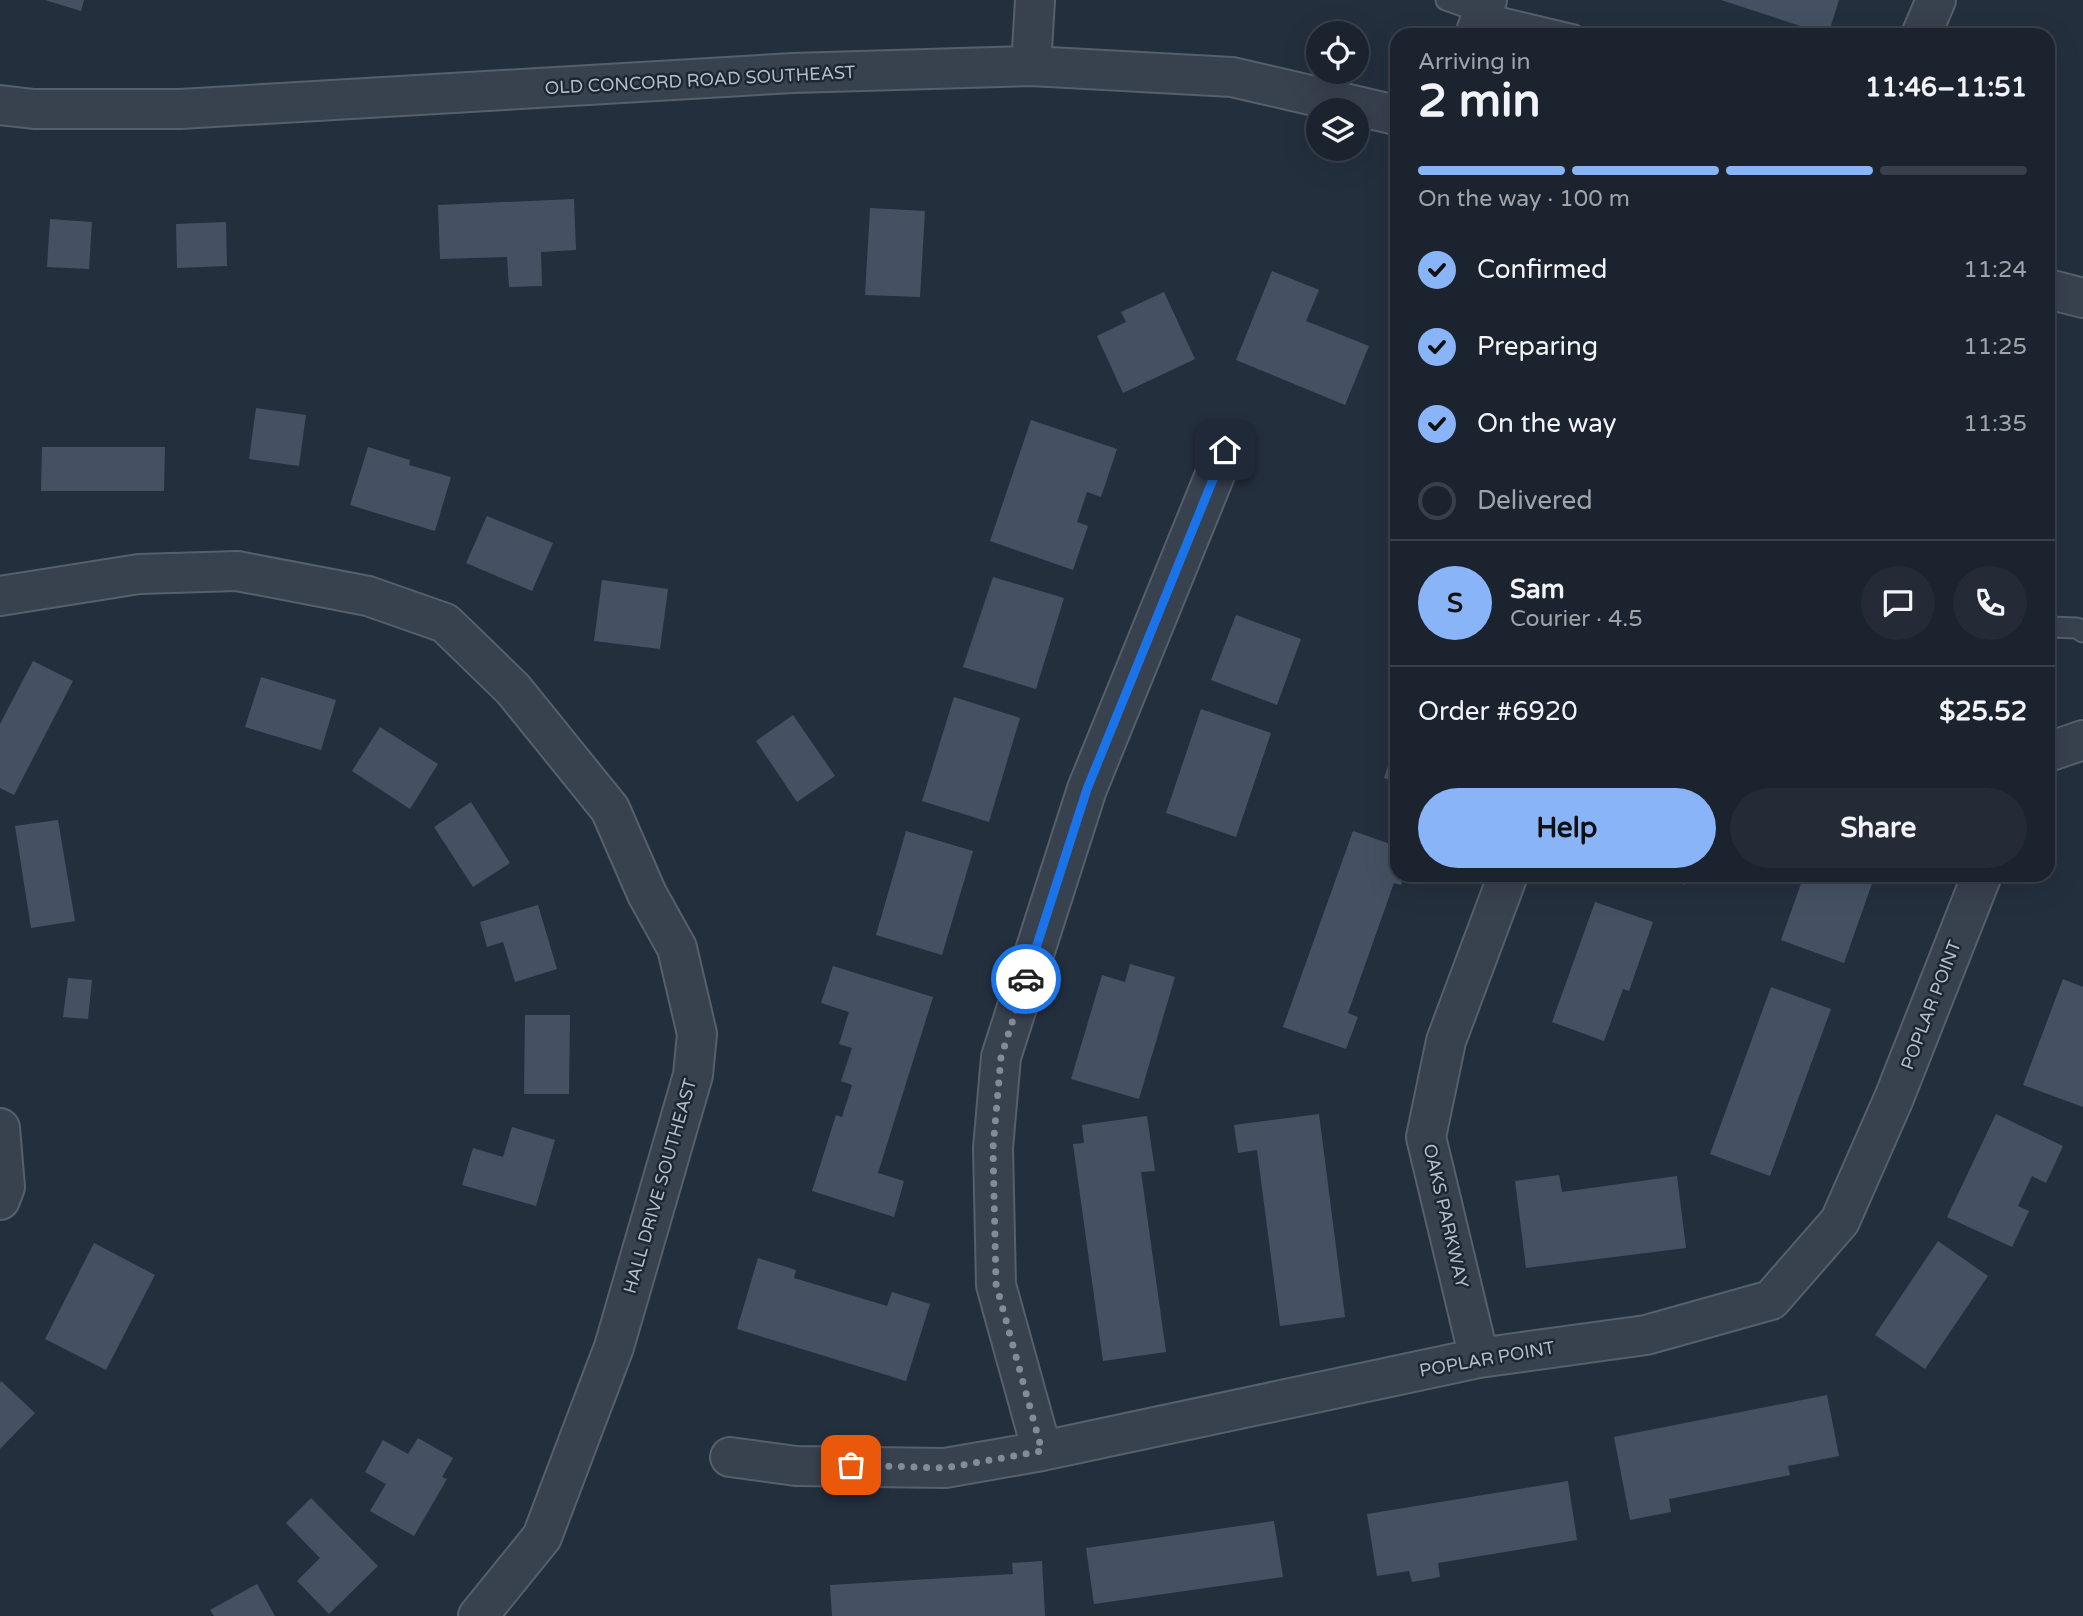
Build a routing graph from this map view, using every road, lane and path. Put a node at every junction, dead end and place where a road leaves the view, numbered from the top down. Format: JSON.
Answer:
{"nodes":[{"id":1,"x":1035,"y":0,"type":"edge"},
{"id":2,"x":1446,"y":0,"type":"edge"},
{"id":3,"x":1936,"y":0,"type":"edge"},
{"id":4,"x":1481,"y":16,"type":"edge"},
{"id":5,"x":1540,"y":28,"type":"edge"},
{"id":6,"x":1925,"y":28,"type":"edge"},
{"id":7,"x":1031,"y":66,"type":"junction"},
{"id":8,"x":0,"y":105,"type":"edge"},
{"id":9,"x":1390,"y":114,"type":"edge"},
{"id":10,"x":2055,"y":291,"type":"edge"},
{"id":11,"x":2083,"y":298,"type":"edge"},
{"id":12,"x":1225,"y":450,"type":"dead end"},
{"id":13,"x":0,"y":596,"type":"edge"},
{"id":14,"x":2055,"y":627,"type":"edge"},
{"id":15,"x":2083,"y":632,"type":"edge"},
{"id":16,"x":2083,"y":740,"type":"edge"},
{"id":17,"x":2055,"y":750,"type":"edge"},
{"id":18,"x":1505,"y":882,"type":"edge"},
{"id":19,"x":1979,"y":882,"type":"edge"},
{"id":20,"x":0,"y":1128,"type":"edge"},
{"id":21,"x":0,"y":1200,"type":"edge"},
{"id":22,"x":1479,"y":1357,"type":"junction"},
{"id":23,"x":1042,"y":1451,"type":"junction"},
{"id":24,"x":730,"y":1457,"type":"dead end"},
{"id":25,"x":478,"y":1616,"type":"edge"}],
"edges":[{"from":1,"to":7,"type":"street"},
{"from":2,"to":4,"type":"lane"},
{"from":3,"to":6,"type":"street"},
{"from":4,"to":5,"type":"lane"},
{"from":7,"to":8,"type":"street","name":"OLD CONCORD ROAD SOUTHEAST"},
{"from":7,"to":9,"type":"street","name":"OLD CONCORD ROAD SOUTHEAST"},
{"from":10,"to":11,"type":"street"},
{"from":12,"to":23,"type":"street"},
{"from":13,"to":25,"type":"street","name":"HALL DRIVE SOUTHEAST"},
{"from":14,"to":15,"type":"lane"},
{"from":16,"to":17,"type":"street"},
{"from":18,"to":22,"type":"street","name":"OAKS PARKWAY"},
{"from":19,"to":22,"type":"street","name":"POPLAR POINT"},
{"from":20,"to":21,"type":"street"},
{"from":22,"to":23,"type":"street","name":"POPLAR POINT"},
{"from":23,"to":24,"type":"street","name":"POPLAR POINT"}]}
